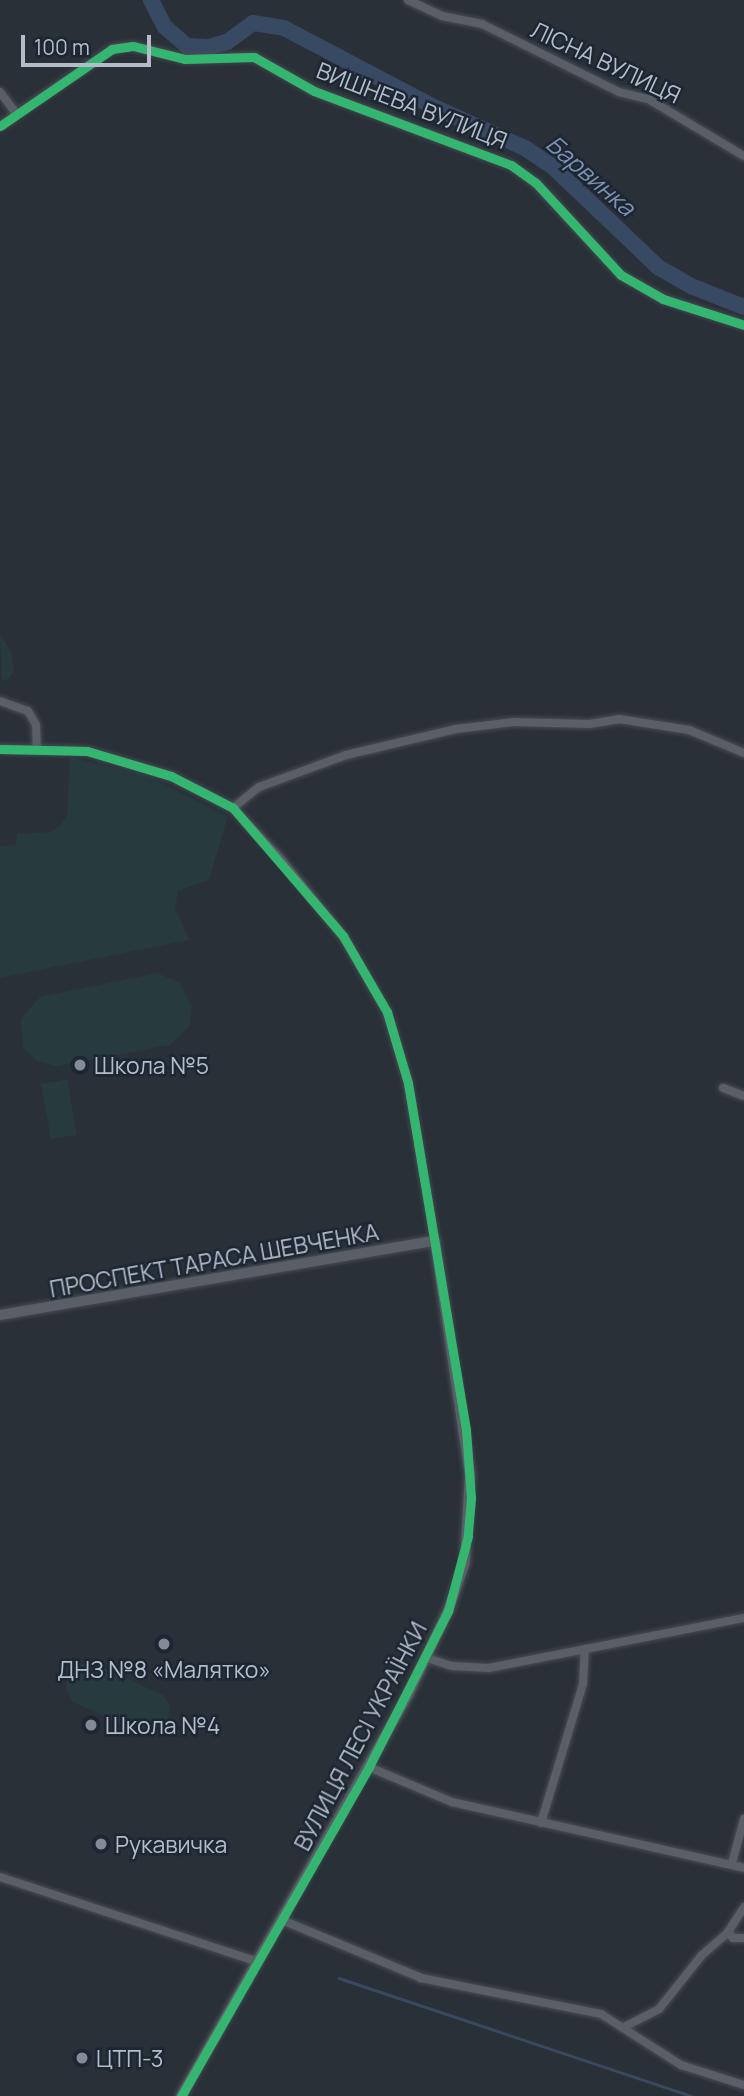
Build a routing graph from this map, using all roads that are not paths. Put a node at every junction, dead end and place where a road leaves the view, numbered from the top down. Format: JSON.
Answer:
{"nodes":[{"id":1,"x":408,"y":0,"type":"edge"},
{"id":2,"x":0,"y":92,"type":"edge"},
{"id":3,"x":16,"y":113,"type":"junction"},
{"id":4,"x":0,"y":126,"type":"edge"},
{"id":5,"x":744,"y":156,"type":"edge"},
{"id":6,"x":744,"y":325,"type":"edge"},
{"id":7,"x":0,"y":701,"type":"edge"},
{"id":8,"x":0,"y":749,"type":"edge"},
{"id":9,"x":37,"y":750,"type":"junction"},
{"id":10,"x":744,"y":753,"type":"edge"},
{"id":11,"x":233,"y":808,"type":"junction"},
{"id":12,"x":723,"y":1088,"type":"dead end"},
{"id":13,"x":744,"y":1096,"type":"edge"},
{"id":14,"x":435,"y":1241,"type":"junction"},
{"id":15,"x":0,"y":1315,"type":"edge"},
{"id":16,"x":744,"y":1618,"type":"edge"},
{"id":17,"x":584,"y":1651,"type":"junction"},
{"id":18,"x":427,"y":1658,"type":"junction"},
{"id":19,"x":372,"y":1768,"type":"junction"},
{"id":20,"x":744,"y":1819,"type":"edge"},
{"id":21,"x":541,"y":1823,"type":"junction"},
{"id":22,"x":732,"y":1863,"type":"junction"},
{"id":23,"x":744,"y":1868,"type":"edge"},
{"id":24,"x":0,"y":1877,"type":"edge"},
{"id":25,"x":744,"y":1907,"type":"edge"},
{"id":26,"x":284,"y":1921,"type":"junction"},
{"id":27,"x":728,"y":1932,"type":"junction"},
{"id":28,"x":744,"y":1938,"type":"edge"},
{"id":29,"x":258,"y":1962,"type":"junction"},
{"id":30,"x":626,"y":2026,"type":"junction"},
{"id":31,"x":744,"y":2085,"type":"edge"},
{"id":32,"x":181,"y":2096,"type":"edge"}],
"edges":[{"from":1,"to":5,"type":"street","name":"ЛІСНА ВУЛИЦЯ"},
{"from":2,"to":3,"type":"street"},
{"from":3,"to":4,"type":"street","name":"ВИШНЕВА ВУЛИЦЯ"},
{"from":3,"to":6,"type":"street","name":"ВИШНЕВА ВУЛИЦЯ"},
{"from":7,"to":9,"type":"street"},
{"from":8,"to":9,"type":"street"},
{"from":9,"to":11,"type":"street"},
{"from":10,"to":11,"type":"street"},
{"from":11,"to":14,"type":"street"},
{"from":12,"to":13,"type":"street"},
{"from":14,"to":15,"type":"street","name":"ПРОСПЕКТ ТАРАСА ШЕВЧЕНКА"},
{"from":14,"to":18,"type":"street","name":"ВУЛИЦЯ ЛЕСІ УКРАЇНКИ"},
{"from":16,"to":17,"type":"street"},
{"from":17,"to":18,"type":"street"},
{"from":17,"to":21,"type":"street"},
{"from":18,"to":19,"type":"street","name":"ВУЛИЦЯ ЛЕСІ УКРАЇНКИ"},
{"from":19,"to":21,"type":"street"},
{"from":19,"to":26,"type":"street","name":"ВУЛИЦЯ ЛЕСІ УКРАЇНКИ"},
{"from":20,"to":22,"type":"street"},
{"from":21,"to":22,"type":"street"},
{"from":22,"to":23,"type":"street"},
{"from":24,"to":29,"type":"street"},
{"from":25,"to":27,"type":"street"},
{"from":26,"to":29,"type":"street","name":"ВУЛИЦЯ ЛЕСІ УКРАЇНКИ"},
{"from":26,"to":30,"type":"street"},
{"from":27,"to":28,"type":"street"},
{"from":27,"to":30,"type":"street"},
{"from":29,"to":32,"type":"street","name":"ВУЛИЦЯ ЛЕСІ УКРАЇНКИ"},
{"from":30,"to":31,"type":"street"}]}
